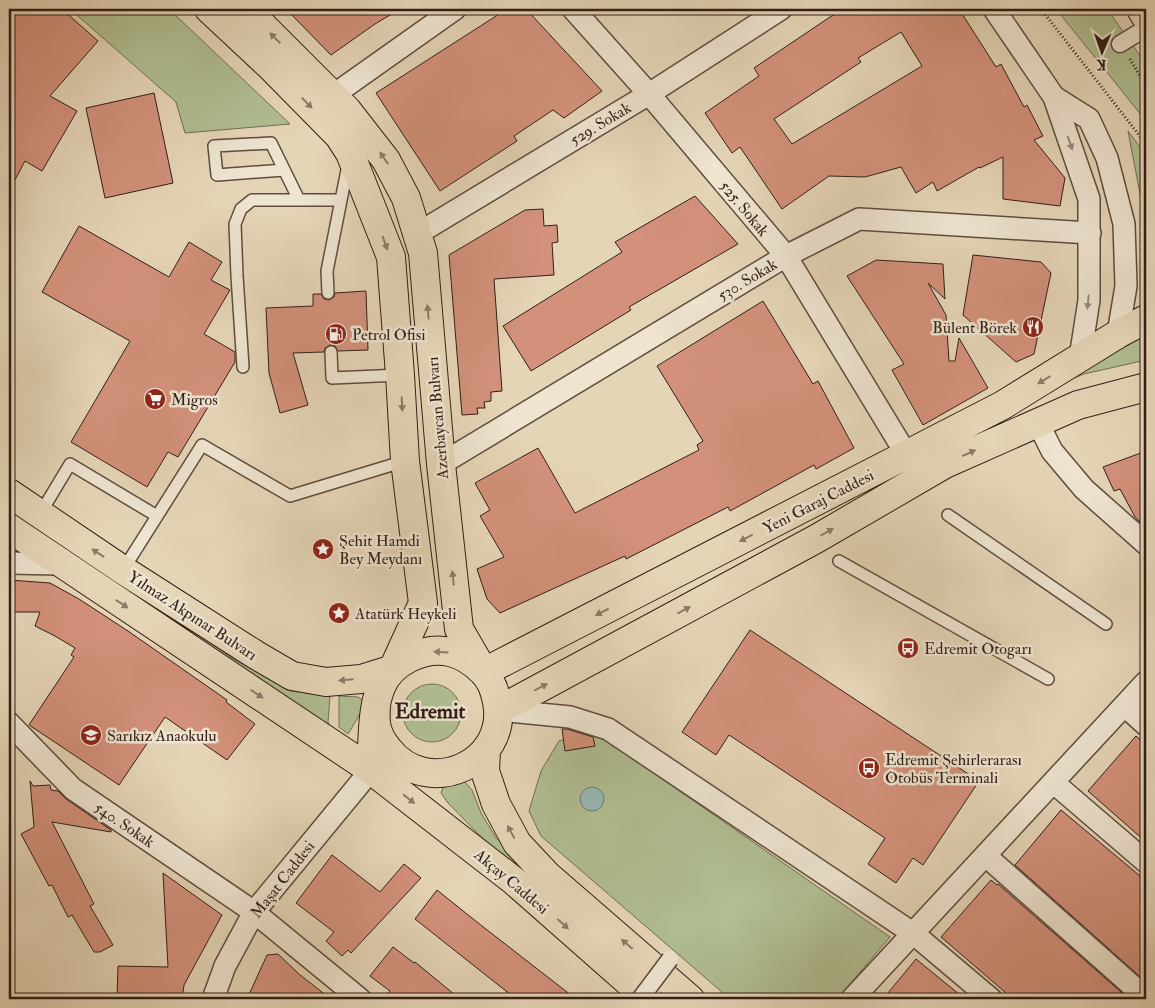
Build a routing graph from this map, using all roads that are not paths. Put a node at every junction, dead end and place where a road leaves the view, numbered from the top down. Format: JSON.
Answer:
{"nodes":[{"id":1,"x":209,"y":9,"type":"edge"},
{"id":2,"x":246,"y":9,"type":"edge"},
{"id":3,"x":452,"y":9,"type":"edge"},
{"id":4,"x":573,"y":9,"type":"edge"},
{"id":5,"x":781,"y":9,"type":"edge"},
{"id":6,"x":994,"y":9,"type":"edge"},
{"id":7,"x":1140,"y":9,"type":"edge"},
{"id":8,"x":1146,"y":17,"type":"edge"},
{"id":9,"x":1146,"y":24,"type":"edge"},
{"id":10,"x":1146,"y":28,"type":"edge"},
{"id":11,"x":1120,"y":44,"type":"road end"},
{"id":12,"x":649,"y":94,"type":"junction"},
{"id":13,"x":332,"y":96,"type":"junction"},
{"id":14,"x":1054,"y":97,"type":"junction"},
{"id":15,"x":350,"y":154,"type":"junction"},
{"id":16,"x":284,"y":170,"type":"junction"},
{"id":17,"x":299,"y":200,"type":"junction"},
{"id":18,"x":341,"y":200,"type":"junction"},
{"id":19,"x":1090,"y":233,"type":"junction"},
{"id":20,"x":417,"y":234,"type":"junction"},
{"id":21,"x":786,"y":256,"type":"junction"},
{"id":22,"x":328,"y":293,"type":"dead end"},
{"id":23,"x":1146,"y":319,"type":"edge"},
{"id":24,"x":1118,"y":334,"type":"junction"},
{"id":25,"x":331,"y":352,"type":"dead end"},
{"id":26,"x":1080,"y":358,"type":"junction"},
{"id":27,"x":243,"y":367,"type":"dead end"},
{"id":28,"x":400,"y":375,"type":"junction"},
{"id":29,"x":1146,"y":387,"type":"edge"},
{"id":30,"x":1038,"y":423,"type":"junction"},
{"id":31,"x":405,"y":460,"type":"junction"},
{"id":32,"x":440,"y":464,"type":"junction"},
{"id":33,"x":914,"y":467,"type":"junction"},
{"id":34,"x":9,"y":493,"type":"edge"},
{"id":35,"x":850,"y":502,"type":"junction"},
{"id":36,"x":40,"y":514,"type":"junction"},
{"id":37,"x":948,"y":515,"type":"dead end"},
{"id":38,"x":157,"y":516,"type":"junction"},
{"id":39,"x":9,"y":528,"type":"edge"},
{"id":40,"x":1146,"y":544,"type":"edge"},
{"id":41,"x":839,"y":561,"type":"dead end"},
{"id":42,"x":9,"y":563,"type":"edge"},
{"id":43,"x":60,"y":564,"type":"junction"},
{"id":44,"x":123,"y":570,"type":"junction"},
{"id":45,"x":1106,"y":624,"type":"dead end"},
{"id":46,"x":393,"y":669,"type":"junction"},
{"id":47,"x":484,"y":672,"type":"junction"},
{"id":48,"x":1048,"y":679,"type":"dead end"},
{"id":49,"x":1146,"y":682,"type":"edge"},
{"id":50,"x":376,"y":704,"type":"junction"},
{"id":51,"x":1124,"y":706,"type":"junction"},
{"id":52,"x":499,"y":710,"type":"junction"},
{"id":53,"x":9,"y":723,"type":"edge"},
{"id":54,"x":1146,"y":725,"type":"edge"},
{"id":55,"x":486,"y":749,"type":"junction"},
{"id":56,"x":371,"y":770,"type":"junction"},
{"id":57,"x":432,"y":774,"type":"junction"},
{"id":58,"x":1054,"y":782,"type":"junction"},
{"id":59,"x":986,"y":856,"type":"junction"},
{"id":60,"x":1146,"y":862,"type":"edge"},
{"id":61,"x":254,"y":912,"type":"junction"},
{"id":62,"x":914,"y":934,"type":"junction"},
{"id":63,"x":670,"y":959,"type":"dead end"},
{"id":64,"x":1146,"y":998,"type":"edge"},
{"id":65,"x":213,"y":999,"type":"edge"},
{"id":66,"x":360,"y":999,"type":"edge"},
{"id":67,"x":640,"y":999,"type":"edge"},
{"id":68,"x":648,"y":999,"type":"edge"},
{"id":69,"x":690,"y":999,"type":"edge"},
{"id":70,"x":852,"y":999,"type":"edge"},
{"id":71,"x":991,"y":999,"type":"edge"}],
"edges":[{"from":1,"to":15,"type":"main road","name":"Azerbaycan Bulvarı","one_way":true},
{"from":13,"to":2,"type":"main road","name":"Azerbaycan Bulvarı","one_way":true},
{"from":3,"to":13,"type":"street"},
{"from":4,"to":12,"type":"street","name":"525. Sokak"},
{"from":5,"to":12,"type":"street","name":"529. Sokak"},
{"from":6,"to":14,"type":"street"},
{"from":7,"to":8,"type":"main road"},
{"from":7,"to":9,"type":"main road"},
{"from":10,"to":11,"type":"street"},
{"from":12,"to":20,"type":"street","name":"529. Sokak"},
{"from":12,"to":21,"type":"street","name":"525. Sokak"},
{"from":20,"to":13,"type":"main road","name":"Azerbaycan Bulvarı","one_way":true},
{"from":14,"to":19,"type":"street","one_way":true},
{"from":14,"to":24,"type":"street"},
{"from":15,"to":18,"type":"lane"},
{"from":15,"to":28,"type":"main road","name":"Azerbaycan Bulvarı","one_way":true},
{"from":16,"to":16,"type":"lane"},
{"from":16,"to":17,"type":"lane"},
{"from":17,"to":18,"type":"lane"},
{"from":17,"to":27,"type":"lane"},
{"from":18,"to":22,"type":"lane"},
{"from":19,"to":21,"type":"street","name":"530. Sokak"},
{"from":19,"to":26,"type":"street","one_way":true},
{"from":32,"to":20,"type":"main road","name":"Azerbaycan Bulvarı","one_way":true},
{"from":21,"to":32,"type":"street","name":"530. Sokak"},
{"from":21,"to":33,"type":"street","name":"525. Sokak"},
{"from":23,"to":24,"type":"main road","name":"Yeni Garaj Caddesi"},
{"from":24,"to":26,"type":"main road","name":"Yeni Garaj Caddesi"},
{"from":25,"to":28,"type":"lane"},
{"from":26,"to":33,"type":"main road","name":"Yeni Garaj Caddesi","one_way":true},
{"from":28,"to":31,"type":"main road","name":"Azerbaycan Bulvarı","one_way":true},
{"from":29,"to":30,"type":"main road","name":"Yeni Garaj Caddesi"},
{"from":33,"to":30,"type":"main road","name":"Yeni Garaj Caddesi","one_way":true},
{"from":30,"to":40,"type":"street"},
{"from":31,"to":38,"type":"lane"},
{"from":31,"to":46,"type":"main road","name":"Azerbaycan Bulvarı"},
{"from":47,"to":32,"type":"main road","name":"Azerbaycan Bulvarı","one_way":true},
{"from":33,"to":35,"type":"main road","name":"Yeni Garaj Caddesi"},
{"from":34,"to":36,"type":"main road","name":"Yılmaz Akpınar Bulvarı"},
{"from":35,"to":47,"type":"main road","name":"Yeni Garaj Caddesi","one_way":true},
{"from":52,"to":35,"type":"main road","name":"Yeni Garaj Caddesi","one_way":true},
{"from":36,"to":38,"type":"lane"},
{"from":44,"to":36,"type":"main road","name":"Yılmaz Akpınar Bulvarı","one_way":true},
{"from":37,"to":45,"type":"lane"},
{"from":38,"to":44,"type":"lane"},
{"from":39,"to":43,"type":"main road","name":"Yılmaz Akpınar Bulvarı"},
{"from":41,"to":48,"type":"lane"},
{"from":42,"to":43,"type":"street"},
{"from":43,"to":56,"type":"main road","name":"Yılmaz Akpınar Bulvarı","one_way":true},
{"from":46,"to":44,"type":"main road","name":"Yılmaz Akpınar Bulvarı","one_way":true},
{"from":47,"to":46,"type":"main road","one_way":true},
{"from":46,"to":50,"type":"main road"},
{"from":47,"to":52,"type":"main road"},
{"from":49,"to":51,"type":"street"},
{"from":50,"to":56,"type":"main road"},
{"from":50,"to":57,"type":"main road"},
{"from":51,"to":54,"type":"street"},
{"from":51,"to":58,"type":"street"},
{"from":52,"to":55,"type":"main road"},
{"from":52,"to":62,"type":"street"},
{"from":53,"to":61,"type":"street","name":"540. Sokak"},
{"from":55,"to":57,"type":"main road"},
{"from":69,"to":55,"type":"main road","name":"Akçay Caddesi","one_way":true},
{"from":56,"to":57,"type":"main road"},
{"from":56,"to":61,"type":"street","name":"Maşat Caddesi"},
{"from":56,"to":68,"type":"main road","name":"Akçay Caddesi","one_way":true},
{"from":58,"to":59,"type":"street"},
{"from":58,"to":60,"type":"street"},
{"from":59,"to":62,"type":"street"},
{"from":59,"to":64,"type":"street"},
{"from":61,"to":65,"type":"street","name":"Maşat Caddesi"},
{"from":61,"to":66,"type":"street","name":"540. Sokak"},
{"from":62,"to":70,"type":"street"},
{"from":62,"to":71,"type":"street"},
{"from":63,"to":67,"type":"street","bridge":true}]}
